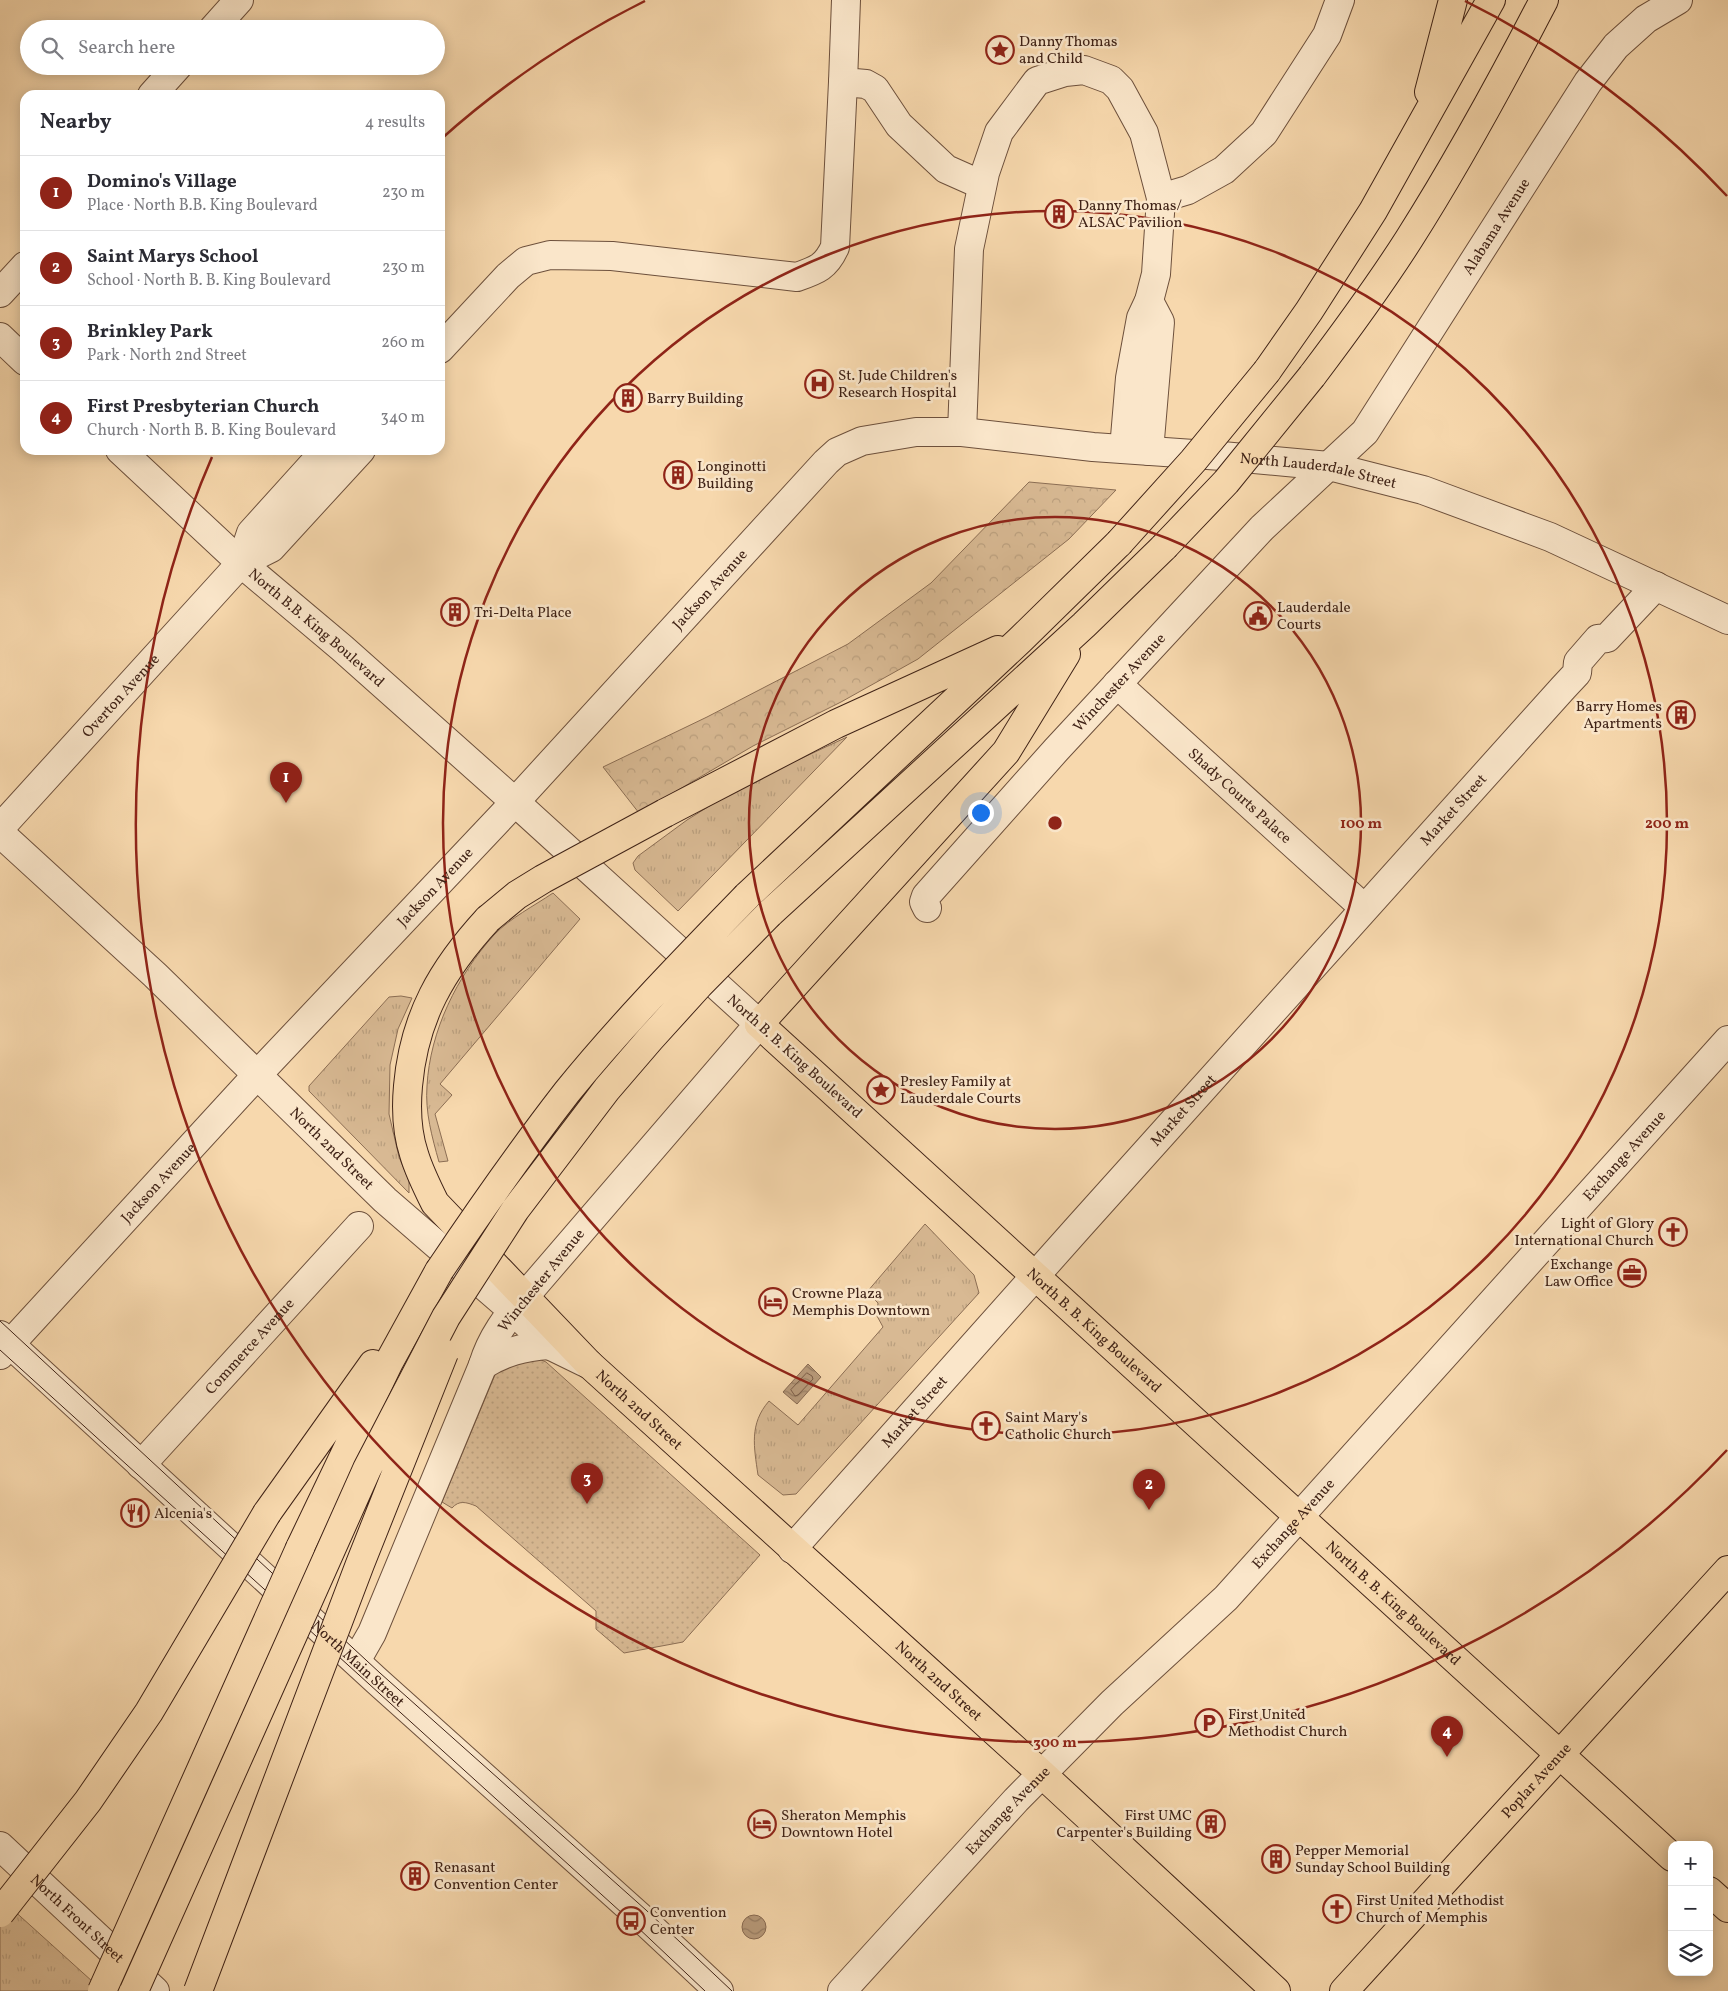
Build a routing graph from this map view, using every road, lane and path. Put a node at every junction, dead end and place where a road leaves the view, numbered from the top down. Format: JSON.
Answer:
{"nodes":[{"id":1,"x":239,"y":0,"type":"edge"},
{"id":2,"x":846,"y":0,"type":"edge"},
{"id":3,"x":1340,"y":0,"type":"edge"},
{"id":4,"x":1453,"y":0,"type":"edge"},
{"id":5,"x":1491,"y":0,"type":"edge"},
{"id":6,"x":1544,"y":0,"type":"edge"},
{"id":7,"x":1678,"y":0,"type":"edge"},
{"id":8,"x":221,"y":20,"type":"edge"},
{"id":9,"x":170,"y":75,"type":"edge"},
{"id":10,"x":843,"y":82,"type":"junction"},
{"id":11,"x":156,"y":90,"type":"edge"},
{"id":12,"x":1418,"y":132,"type":"junction"},
{"id":13,"x":982,"y":185,"type":"junction"},
{"id":14,"x":1161,"y":198,"type":"junction"},
{"id":15,"x":20,"y":272,"type":"edge"},
{"id":16,"x":0,"y":294,"type":"edge"},
{"id":17,"x":0,"y":337,"type":"edge"},
{"id":18,"x":445,"y":344,"type":"edge"},
{"id":19,"x":20,"y":356,"type":"edge"},
{"id":20,"x":962,"y":432,"type":"junction"},
{"id":21,"x":880,"y":437,"type":"joint"},
{"id":22,"x":1137,"y":450,"type":"junction"},
{"id":23,"x":125,"y":455,"type":"edge"},
{"id":24,"x":321,"y":455,"type":"edge"},
{"id":25,"x":356,"y":455,"type":"edge"},
{"id":26,"x":1329,"y":466,"type":"junction"},
{"id":27,"x":241,"y":564,"type":"junction"},
{"id":28,"x":1656,"y":586,"type":"junction"},
{"id":29,"x":1728,"y":620,"type":"edge"},
{"id":30,"x":1084,"y":625,"type":"junction"},
{"id":31,"x":1020,"y":640,"type":"junction"},
{"id":32,"x":1117,"y":684,"type":"junction"},
{"id":33,"x":516,"y":802,"type":"junction"},
{"id":34,"x":0,"y":828,"type":"edge"},
{"id":35,"x":0,"y":833,"type":"edge"},
{"id":36,"x":927,"y":908,"type":"dead end"},
{"id":37,"x":1364,"y":908,"type":"junction"},
{"id":38,"x":759,"y":1024,"type":"junction"},
{"id":39,"x":1728,"y":1040,"type":"edge"},
{"id":40,"x":257,"y":1075,"type":"junction"},
{"id":41,"x":359,"y":1226,"type":"dead end"},
{"id":42,"x":478,"y":1266,"type":"junction"},
{"id":43,"x":439,"y":1271,"type":"junction"},
{"id":44,"x":1035,"y":1277,"type":"junction"},
{"id":45,"x":518,"y":1303,"type":"junction"},
{"id":46,"x":3,"y":1345,"type":"edge"},
{"id":47,"x":549,"y":1345,"type":"junction"},
{"id":48,"x":589,"y":1364,"type":"junction"},
{"id":49,"x":483,"y":1365,"type":"junction"},
{"id":50,"x":141,"y":1465,"type":"junction"},
{"id":51,"x":1299,"y":1518,"type":"junction"},
{"id":52,"x":792,"y":1549,"type":"junction"},
{"id":53,"x":1728,"y":1570,"type":"edge"},
{"id":54,"x":356,"y":1661,"type":"junction"},
{"id":55,"x":1560,"y":1755,"type":"junction"},
{"id":56,"x":1042,"y":1774,"type":"junction"},
{"id":57,"x":0,"y":1846,"type":"edge"},
{"id":58,"x":1668,"y":1853,"type":"edge"},
{"id":59,"x":1713,"y":1895,"type":"edge"},
{"id":60,"x":1728,"y":1908,"type":"edge"},
{"id":61,"x":0,"y":1914,"type":"edge"},
{"id":62,"x":102,"y":1991,"type":"edge"},
{"id":63,"x":134,"y":1991,"type":"edge"},
{"id":64,"x":155,"y":1991,"type":"edge"},
{"id":65,"x":198,"y":1991,"type":"edge"},
{"id":66,"x":719,"y":1991,"type":"edge"},
{"id":67,"x":842,"y":1991,"type":"edge"},
{"id":68,"x":1276,"y":1991,"type":"edge"},
{"id":69,"x":1344,"y":1991,"type":"edge"}],
"edges":[{"from":1,"to":8,"type":"street"},
{"from":2,"to":10,"type":"street"},
{"from":3,"to":14,"type":"street"},
{"from":4,"to":12,"type":"main road"},
{"from":5,"to":12,"type":"main road"},
{"from":6,"to":30,"type":"main road","bridge":true},
{"from":7,"to":26,"type":"street","name":"Alabama Avenue"},
{"from":9,"to":11,"type":"street"},
{"from":10,"to":13,"type":"street"},
{"from":10,"to":18,"type":"street"},
{"from":12,"to":31,"type":"main road","bridge":true},
{"from":13,"to":14,"type":"street"},
{"from":13,"to":20,"type":"street"},
{"from":14,"to":22,"type":"street"},
{"from":15,"to":16,"type":"street"},
{"from":17,"to":19,"type":"street"},
{"from":20,"to":21,"type":"street","name":"North Lauderdale Street"},
{"from":20,"to":22,"type":"street","name":"North Lauderdale Street"},
{"from":21,"to":33,"type":"street","name":"Jackson Avenue"},
{"from":22,"to":26,"type":"street","name":"North Lauderdale Street"},
{"from":23,"to":27,"type":"street","name":"North B.B. King Boulevard"},
{"from":24,"to":27,"type":"street","name":"Overton Avenue"},
{"from":25,"to":27,"type":"street","name":"Overton Avenue"},
{"from":26,"to":28,"type":"street","name":"North Lauderdale Street"},
{"from":26,"to":32,"type":"street","name":"Winchester Avenue"},
{"from":27,"to":33,"type":"street","name":"North B.B. King Boulevard"},
{"from":27,"to":34,"type":"street","name":"Overton Avenue"},
{"from":28,"to":29,"type":"street","name":"North Lauderdale Street"},
{"from":28,"to":37,"type":"street","name":"Market Street"},
{"from":30,"to":38,"type":"main road"},
{"from":30,"to":42,"type":"main road","bridge":true},
{"from":31,"to":43,"type":"main road","bridge":true},
{"from":31,"to":45,"type":"main road","bridge":true},
{"from":32,"to":36,"type":"street","name":"Winchester Avenue"},
{"from":32,"to":37,"type":"street","name":"Shady Courts Palace"},
{"from":33,"to":38,"type":"street","name":"North B. B. King Boulevard"},
{"from":33,"to":40,"type":"street","name":"Jackson Avenue"},
{"from":35,"to":40,"type":"street","name":"North 2nd Street"},
{"from":37,"to":44,"type":"street","name":"Market Street"},
{"from":38,"to":44,"type":"main road","name":"North B. B. King Boulevard"},
{"from":38,"to":45,"type":"street","name":"Winchester Avenue"},
{"from":39,"to":51,"type":"street","name":"Exchange Avenue"},
{"from":40,"to":45,"type":"street","name":"North 2nd Street"},
{"from":40,"to":46,"type":"street","name":"Jackson Avenue"},
{"from":41,"to":50,"type":"street","name":"Commerce Avenue"},
{"from":42,"to":63,"type":"main road","bridge":true},
{"from":42,"to":65,"type":"main road","bridge":true},
{"from":43,"to":61,"type":"main road","bridge":true},
{"from":43,"to":62,"type":"main road","bridge":true},
{"from":44,"to":51,"type":"main road","name":"North B. B. King Boulevard"},
{"from":44,"to":52,"type":"street","name":"Market Street"},
{"from":45,"to":47,"type":"street","name":"North 2nd Street"},
{"from":45,"to":48,"type":"main road"},
{"from":45,"to":49,"type":"street","name":"Winchester Avenue"},
{"from":46,"to":50,"type":"street","name":"North Main Street"},
{"from":47,"to":48,"type":"street","name":"North 2nd Street"},
{"from":47,"to":49,"type":"street"},
{"from":48,"to":52,"type":"main road","name":"North 2nd Street"},
{"from":49,"to":54,"type":"street","name":"Winchester Avenue"},
{"from":50,"to":54,"type":"street","name":"North Main Street"},
{"from":51,"to":55,"type":"main road","name":"North B. B. King Boulevard"},
{"from":51,"to":56,"type":"street","name":"Exchange Avenue"},
{"from":52,"to":56,"type":"main road","name":"North 2nd Street"},
{"from":53,"to":55,"type":"main road","name":"Poplar Avenue"},
{"from":54,"to":66,"type":"street","name":"North Main Street"},
{"from":55,"to":58,"type":"main road","name":"North B. B. King Boulevard"},
{"from":55,"to":69,"type":"main road","name":"Poplar Avenue"},
{"from":56,"to":67,"type":"street","name":"Exchange Avenue"},
{"from":56,"to":68,"type":"main road","name":"North 2nd Street"},
{"from":57,"to":64,"type":"street","name":"North Front Street"},
{"from":59,"to":60,"type":"main road"}]}
